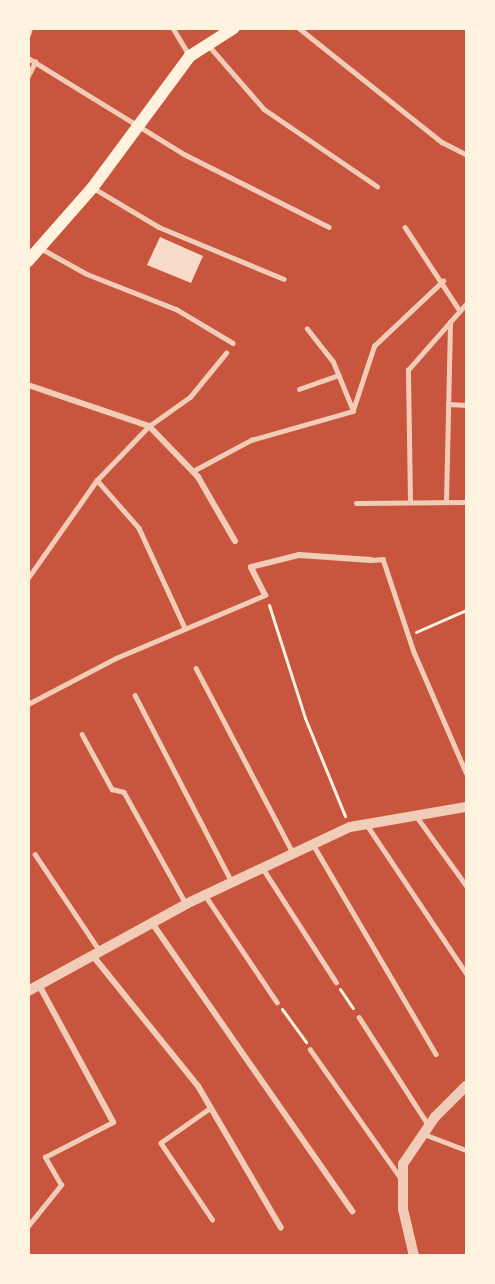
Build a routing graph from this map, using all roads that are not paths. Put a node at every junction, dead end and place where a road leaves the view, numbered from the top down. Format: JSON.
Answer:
{"nodes":[{"id":1,"x":30,"y":28,"type":"edge"},
{"id":2,"x":173,"y":28,"type":"edge"},
{"id":3,"x":234,"y":28,"type":"edge"},
{"id":4,"x":299,"y":28,"type":"edge"},
{"id":5,"x":28,"y":35,"type":"edge"},
{"id":6,"x":208,"y":44,"type":"junction"},
{"id":7,"x":190,"y":56,"type":"junction"},
{"id":8,"x":28,"y":58,"type":"edge"},
{"id":9,"x":35,"y":62,"type":"junction"},
{"id":10,"x":28,"y":76,"type":"edge"},
{"id":11,"x":139,"y":125,"type":"junction"},
{"id":12,"x":466,"y":154,"type":"edge"},
{"id":13,"x":377,"y":186,"type":"dead end"},
{"id":14,"x":93,"y":187,"type":"junction"},
{"id":15,"x":329,"y":227,"type":"dead end"},
{"id":16,"x":405,"y":227,"type":"dead end"},
{"id":17,"x":42,"y":249,"type":"junction"},
{"id":18,"x":28,"y":261,"type":"edge"},
{"id":19,"x":284,"y":279,"type":"dead end"},
{"id":20,"x":443,"y":281,"type":"junction"},
{"id":21,"x":466,"y":304,"type":"edge"},
{"id":22,"x":460,"y":311,"type":"junction"},
{"id":23,"x":450,"y":322,"type":"junction"},
{"id":24,"x":307,"y":329,"type":"dead end"},
{"id":25,"x":233,"y":343,"type":"dead end"},
{"id":26,"x":226,"y":353,"type":"dead end"},
{"id":27,"x":339,"y":375,"type":"junction"},
{"id":28,"x":28,"y":385,"type":"edge"},
{"id":29,"x":299,"y":389,"type":"dead end"},
{"id":30,"x":448,"y":405,"type":"junction"},
{"id":31,"x":466,"y":405,"type":"edge"},
{"id":32,"x":353,"y":411,"type":"junction"},
{"id":33,"x":149,"y":426,"type":"junction"},
{"id":34,"x":193,"y":471,"type":"junction"},
{"id":35,"x":97,"y":480,"type":"junction"},
{"id":36,"x":410,"y":501,"type":"junction"},
{"id":37,"x":446,"y":501,"type":"junction"},
{"id":38,"x":466,"y":502,"type":"edge"},
{"id":39,"x":356,"y":504,"type":"dead end"},
{"id":40,"x":235,"y":541,"type":"dead end"},
{"id":41,"x":370,"y":560,"type":"joint"},
{"id":42,"x":28,"y":578,"type":"edge"},
{"id":43,"x":265,"y":595,"type":"joint"},
{"id":44,"x":185,"y":628,"type":"junction"},
{"id":45,"x":196,"y":668,"type":"dead end"},
{"id":46,"x":135,"y":695,"type":"dead end"},
{"id":47,"x":28,"y":704,"type":"edge"},
{"id":48,"x":82,"y":734,"type":"dead end"},
{"id":49,"x":466,"y":772,"type":"edge"},
{"id":50,"x":466,"y":807,"type":"edge"},
{"id":51,"x":415,"y":815,"type":"junction"},
{"id":52,"x":365,"y":823,"type":"junction"},
{"id":53,"x":313,"y":843,"type":"junction"},
{"id":54,"x":292,"y":853,"type":"junction"},
{"id":55,"x":35,"y":854,"type":"dead end"},
{"id":56,"x":262,"y":867,"type":"junction"},
{"id":57,"x":232,"y":882,"type":"junction"},
{"id":58,"x":466,"y":885,"type":"edge"},
{"id":59,"x":205,"y":895,"type":"junction"},
{"id":60,"x":186,"y":904,"type":"junction"},
{"id":61,"x":152,"y":923,"type":"junction"},
{"id":62,"x":97,"y":953,"type":"junction"},
{"id":63,"x":466,"y":973,"type":"edge"},
{"id":64,"x":336,"y":982,"type":"road end"},
{"id":65,"x":39,"y":985,"type":"junction"},
{"id":66,"x":28,"y":991,"type":"edge"},
{"id":67,"x":277,"y":1002,"type":"road end"},
{"id":68,"x":359,"y":1017,"type":"road end"},
{"id":69,"x":310,"y":1049,"type":"road end"},
{"id":70,"x":436,"y":1054,"type":"dead end"},
{"id":71,"x":466,"y":1086,"type":"edge"},
{"id":72,"x":211,"y":1108,"type":"junction"},
{"id":73,"x":113,"y":1122,"type":"joint"},
{"id":74,"x":426,"y":1130,"type":"junction"},
{"id":75,"x":466,"y":1150,"type":"edge"},
{"id":76,"x":401,"y":1179,"type":"junction"},
{"id":77,"x":352,"y":1211,"type":"dead end"},
{"id":78,"x":212,"y":1219,"type":"dead end"},
{"id":79,"x":28,"y":1226,"type":"edge"},
{"id":80,"x":282,"y":1227,"type":"dead end"},
{"id":81,"x":414,"y":1256,"type":"edge"}],
"edges":[{"from":1,"to":5,"type":"lane"},
{"from":2,"to":7,"type":"lane"},
{"from":3,"to":6,"type":"main road"},
{"from":4,"to":12,"type":"lane"},
{"from":6,"to":7,"type":"main road"},
{"from":6,"to":13,"type":"lane"},
{"from":7,"to":11,"type":"main road"},
{"from":8,"to":9,"type":"lane"},
{"from":9,"to":10,"type":"lane"},
{"from":9,"to":11,"type":"lane"},
{"from":11,"to":14,"type":"main road"},
{"from":11,"to":15,"type":"lane"},
{"from":14,"to":17,"type":"main road"},
{"from":14,"to":19,"type":"lane"},
{"from":16,"to":20,"type":"lane"},
{"from":17,"to":18,"type":"main road"},
{"from":17,"to":25,"type":"lane"},
{"from":20,"to":22,"type":"lane"},
{"from":20,"to":32,"type":"lane"},
{"from":21,"to":22,"type":"lane"},
{"from":22,"to":23,"type":"lane"},
{"from":23,"to":30,"type":"lane"},
{"from":23,"to":36,"type":"lane"},
{"from":24,"to":27,"type":"lane"},
{"from":26,"to":33,"type":"lane"},
{"from":27,"to":29,"type":"lane"},
{"from":27,"to":32,"type":"lane"},
{"from":28,"to":33,"type":"street"},
{"from":30,"to":31,"type":"lane"},
{"from":30,"to":37,"type":"lane"},
{"from":32,"to":34,"type":"lane"},
{"from":33,"to":34,"type":"street"},
{"from":33,"to":35,"type":"lane"},
{"from":34,"to":40,"type":"street"},
{"from":35,"to":42,"type":"lane"},
{"from":35,"to":44,"type":"lane"},
{"from":36,"to":37,"type":"lane"},
{"from":36,"to":39,"type":"lane"},
{"from":37,"to":38,"type":"lane"},
{"from":41,"to":43,"type":"street"},
{"from":41,"to":49,"type":"lane"},
{"from":43,"to":44,"type":"lane"},
{"from":44,"to":47,"type":"lane"},
{"from":45,"to":54,"type":"lane"},
{"from":46,"to":57,"type":"lane"},
{"from":48,"to":60,"type":"lane"},
{"from":50,"to":51,"type":"street"},
{"from":51,"to":52,"type":"street"},
{"from":51,"to":58,"type":"lane"},
{"from":52,"to":53,"type":"street"},
{"from":52,"to":63,"type":"lane"},
{"from":53,"to":54,"type":"street"},
{"from":53,"to":70,"type":"lane"},
{"from":54,"to":56,"type":"street"},
{"from":55,"to":62,"type":"lane"},
{"from":56,"to":57,"type":"street"},
{"from":56,"to":64,"type":"lane"},
{"from":57,"to":59,"type":"street"},
{"from":59,"to":60,"type":"street"},
{"from":59,"to":67,"type":"lane"},
{"from":60,"to":61,"type":"street"},
{"from":61,"to":62,"type":"street"},
{"from":61,"to":77,"type":"street"},
{"from":62,"to":65,"type":"street"},
{"from":62,"to":72,"type":"street"},
{"from":65,"to":66,"type":"street"},
{"from":65,"to":73,"type":"street"},
{"from":68,"to":74,"type":"lane"},
{"from":69,"to":76,"type":"lane"},
{"from":71,"to":74,"type":"street"},
{"from":72,"to":78,"type":"lane"},
{"from":72,"to":80,"type":"street"},
{"from":73,"to":79,"type":"lane"},
{"from":74,"to":75,"type":"lane"},
{"from":74,"to":76,"type":"street"},
{"from":76,"to":81,"type":"street"}]}
